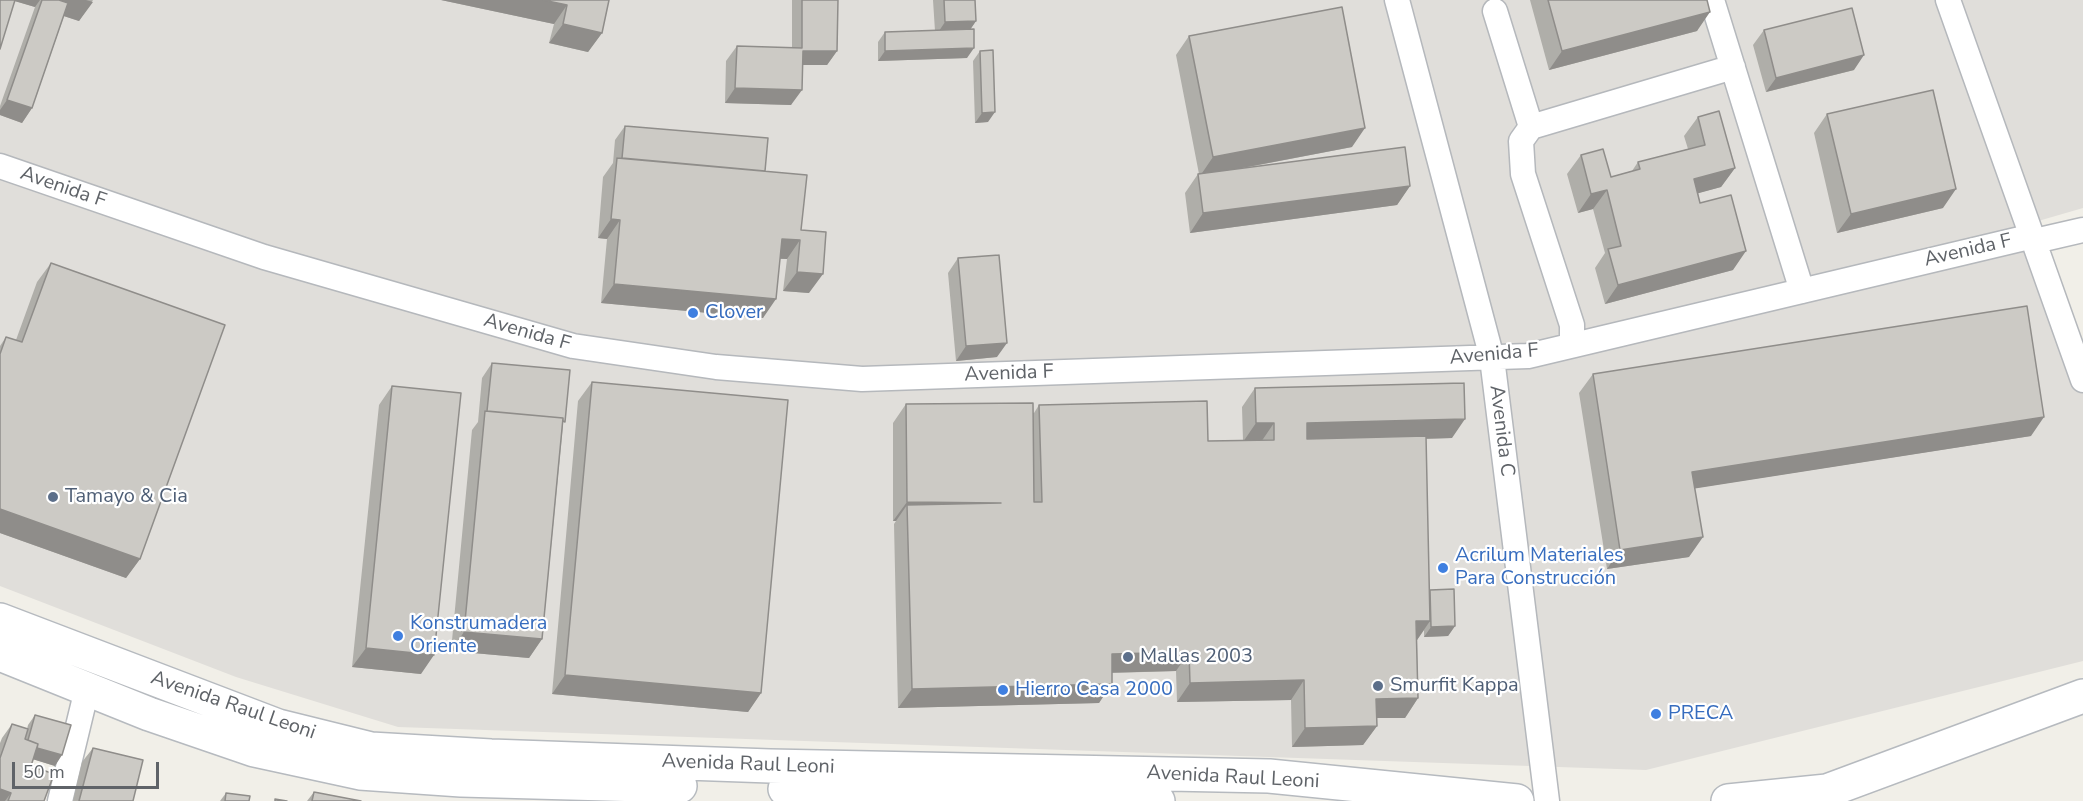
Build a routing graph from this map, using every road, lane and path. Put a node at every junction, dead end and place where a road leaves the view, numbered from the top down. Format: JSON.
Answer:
{"nodes":[{"id":1,"x":1397,"y":0,"type":"edge"},
{"id":2,"x":1712,"y":0,"type":"edge"},
{"id":3,"x":1948,"y":0,"type":"edge"},
{"id":4,"x":1495,"y":11,"type":"dead end"},
{"id":5,"x":1733,"y":67,"type":"junction"},
{"id":6,"x":1531,"y":127,"type":"junction"},
{"id":7,"x":0,"y":166,"type":"edge"},
{"id":8,"x":2083,"y":230,"type":"edge"},
{"id":9,"x":2034,"y":238,"type":"junction"},
{"id":10,"x":1802,"y":291,"type":"junction"},
{"id":11,"x":1572,"y":345,"type":"junction"},
{"id":12,"x":1492,"y":358,"type":"junction"},
{"id":13,"x":2081,"y":368,"type":"edge"},
{"id":14,"x":0,"y":620,"type":"edge"},
{"id":15,"x":0,"y":654,"type":"edge"},
{"id":16,"x":87,"y":689,"type":"junction"},
{"id":17,"x":2083,"y":696,"type":"edge"},
{"id":18,"x":1799,"y":797,"type":"edge"},
{"id":19,"x":60,"y":801,"type":"edge"},
{"id":20,"x":1151,"y":801,"type":"edge"},
{"id":21,"x":1158,"y":801,"type":"edge"},
{"id":22,"x":1517,"y":801,"type":"edge"},
{"id":23,"x":1547,"y":801,"type":"edge"},
{"id":24,"x":1728,"y":801,"type":"edge"}],
"edges":[{"from":1,"to":12,"type":"street","name":"Avenida C"},
{"from":2,"to":5,"type":"street"},
{"from":3,"to":9,"type":"street"},
{"from":4,"to":6,"type":"street"},
{"from":5,"to":6,"type":"street"},
{"from":5,"to":10,"type":"street"},
{"from":6,"to":11,"type":"street"},
{"from":7,"to":12,"type":"street","name":"Avenida F"},
{"from":8,"to":9,"type":"street","name":"Avenida F"},
{"from":9,"to":10,"type":"street","name":"Avenida F"},
{"from":9,"to":13,"type":"street"},
{"from":10,"to":11,"type":"street","name":"Avenida F"},
{"from":11,"to":12,"type":"street","name":"Avenida F"},
{"from":12,"to":23,"type":"street","name":"Avenida C"},
{"from":14,"to":22,"type":"main road","name":"Avenida Raul Leoni"},
{"from":15,"to":16,"type":"main road","name":"Avenida Raul Leoni"},
{"from":16,"to":19,"type":"street"},
{"from":16,"to":20,"type":"main road","name":"Avenida Raul Leoni"},
{"from":17,"to":18,"type":"main road"},
{"from":18,"to":24,"type":"main road"},
{"from":20,"to":21,"type":"main road","name":"Avenida Raul Leoni"}]}
